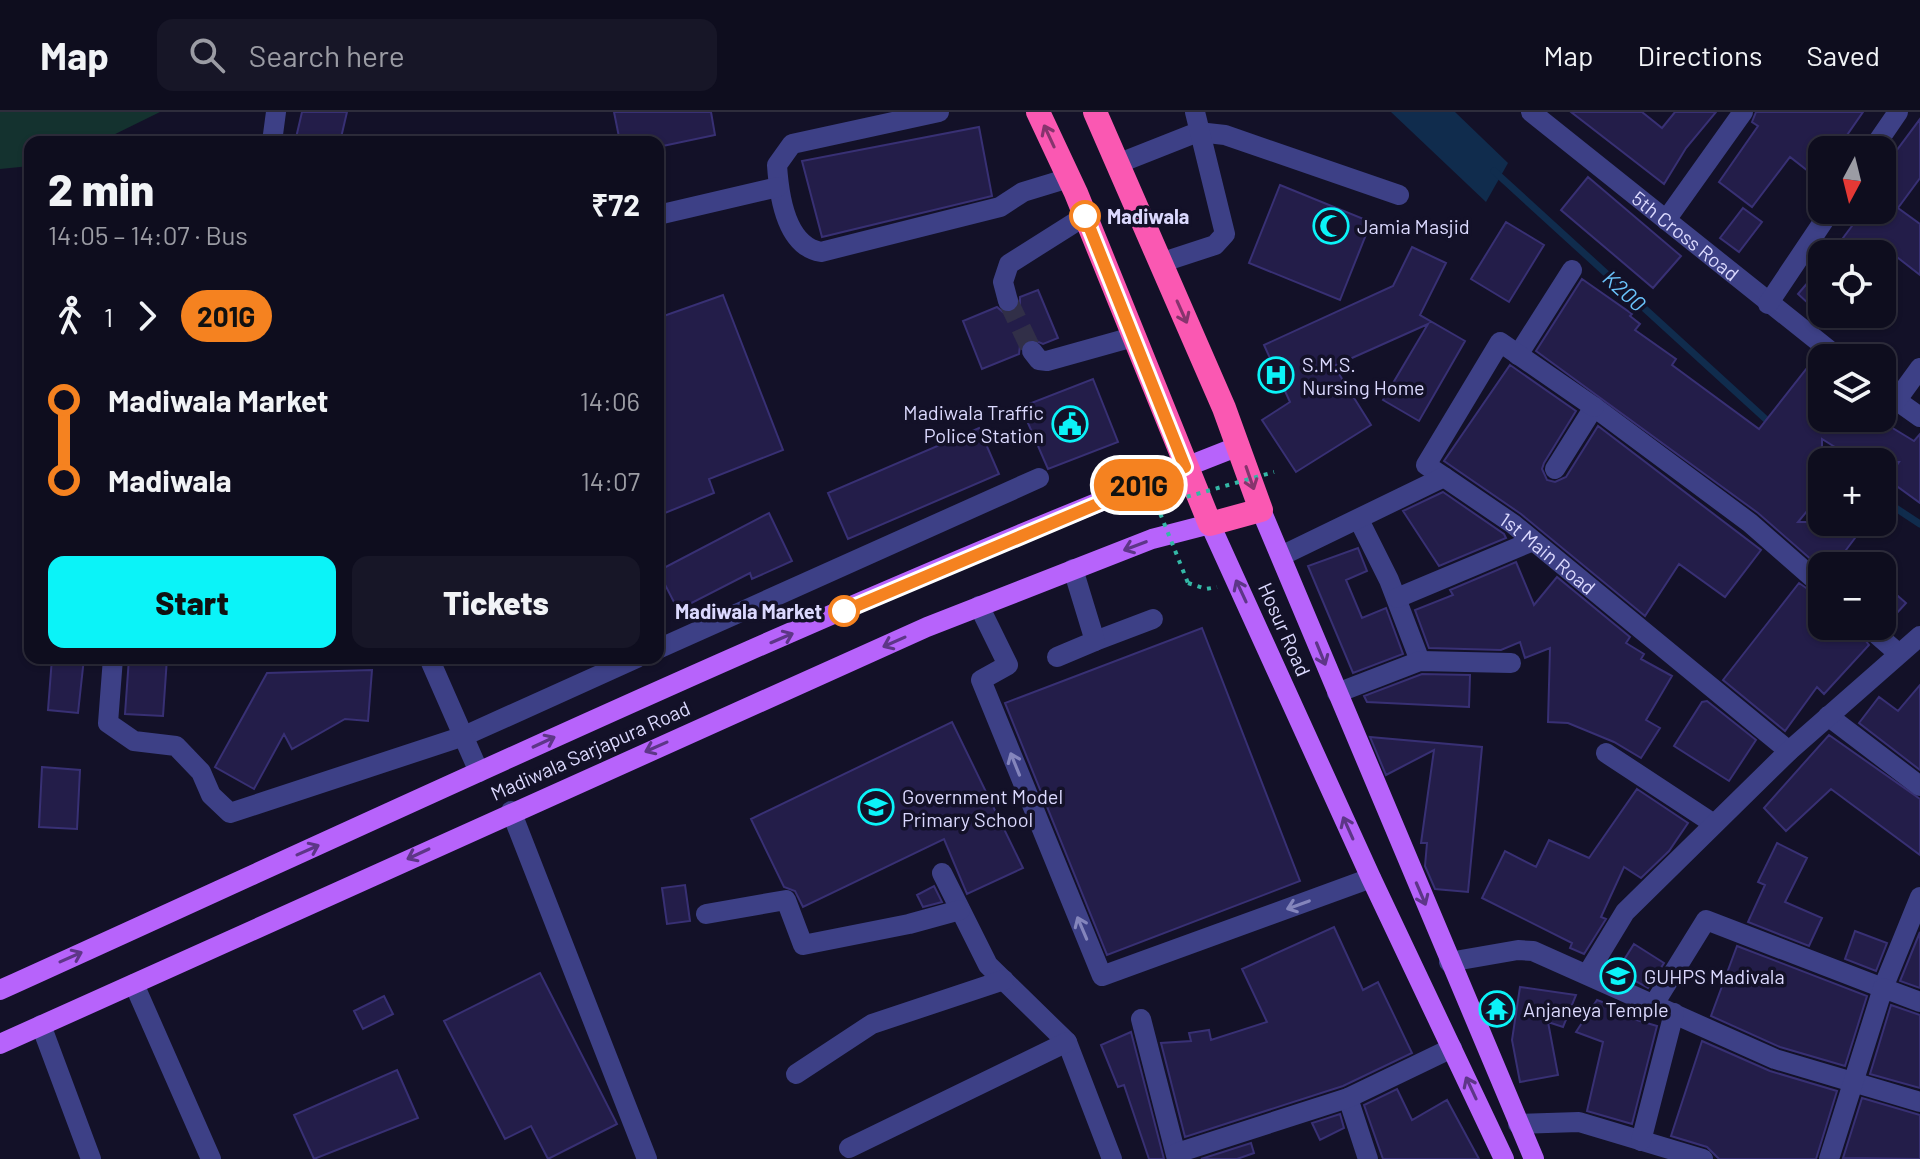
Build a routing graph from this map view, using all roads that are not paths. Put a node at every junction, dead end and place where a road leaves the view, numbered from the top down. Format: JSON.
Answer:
{"nodes":[{"id":1,"x":276,"y":112,"type":"edge"},
{"id":2,"x":939,"y":112,"type":"edge"},
{"id":3,"x":1038,"y":112,"type":"edge"},
{"id":4,"x":1095,"y":112,"type":"edge"},
{"id":5,"x":1531,"y":112,"type":"edge"},
{"id":6,"x":1743,"y":112,"type":"edge"},
{"id":7,"x":1898,"y":112,"type":"edge"},
{"id":8,"x":1196,"y":122,"type":"edge"},
{"id":9,"x":273,"y":136,"type":"edge"},
{"id":10,"x":1882,"y":136,"type":"edge"},
{"id":11,"x":1117,"y":164,"type":"junction"},
{"id":12,"x":1069,"y":178,"type":"junction"},
{"id":13,"x":778,"y":187,"type":"junction"},
{"id":14,"x":1399,"y":195,"type":"dead end"},
{"id":15,"x":664,"y":214,"type":"edge"},
{"id":16,"x":1085,"y":216,"type":"junction"},
{"id":17,"x":1666,"y":220,"type":"junction"},
{"id":18,"x":1822,"y":224,"type":"edge"},
{"id":19,"x":1160,"y":263,"type":"junction"},
{"id":20,"x":1572,"y":270,"type":"dead end"},
{"id":21,"x":1008,"y":301,"type":"tunnel mouth"},
{"id":22,"x":1768,"y":304,"type":"junction"},
{"id":23,"x":1133,"y":337,"type":"junction"},
{"id":24,"x":1821,"y":344,"type":"edge"},
{"id":25,"x":1032,"y":351,"type":"dead end"},
{"id":26,"x":1518,"y":355,"type":"junction"},
{"id":27,"x":1920,"y":368,"type":"edge"},
{"id":28,"x":1896,"y":389,"type":"edge"},
{"id":29,"x":1896,"y":400,"type":"edge"},
{"id":30,"x":1594,"y":407,"type":"junction"},
{"id":31,"x":1920,"y":417,"type":"edge"},
{"id":32,"x":1239,"y":446,"type":"junction"},
{"id":33,"x":1185,"y":467,"type":"junction"},
{"id":34,"x":1555,"y":469,"type":"dead end"},
{"id":35,"x":1444,"y":477,"type":"junction"},
{"id":36,"x":1039,"y":478,"type":"dead end"},
{"id":37,"x":1261,"y":510,"type":"junction"},
{"id":38,"x":1359,"y":520,"type":"junction"},
{"id":39,"x":1210,"y":524,"type":"junction"},
{"id":40,"x":1533,"y":541,"type":"junction"},
{"id":41,"x":1281,"y":556,"type":"junction"},
{"id":42,"x":1073,"y":569,"type":"junction"},
{"id":43,"x":1808,"y":574,"type":"edge"},
{"id":44,"x":1397,"y":598,"type":"junction"},
{"id":45,"x":979,"y":606,"type":"junction"},
{"id":46,"x":1153,"y":619,"type":"dead end"},
{"id":47,"x":1095,"y":641,"type":"junction"},
{"id":48,"x":1913,"y":644,"type":"edge"},
{"id":49,"x":664,"y":646,"type":"edge"},
{"id":50,"x":1057,"y":657,"type":"dead end"},
{"id":51,"x":1420,"y":661,"type":"junction"},
{"id":52,"x":1511,"y":663,"type":"dead end"},
{"id":53,"x":113,"y":664,"type":"edge"},
{"id":54,"x":432,"y":664,"type":"edge"},
{"id":55,"x":624,"y":664,"type":"edge"},
{"id":56,"x":1337,"y":693,"type":"junction"},
{"id":57,"x":1828,"y":716,"type":"junction"},
{"id":58,"x":464,"y":736,"type":"junction"},
{"id":59,"x":1789,"y":751,"type":"junction"},
{"id":60,"x":1606,"y":753,"type":"dead end"},
{"id":61,"x":479,"y":772,"type":"junction"},
{"id":62,"x":1920,"y":786,"type":"edge"},
{"id":63,"x":511,"y":811,"type":"junction"},
{"id":64,"x":1714,"y":824,"type":"junction"},
{"id":65,"x":942,"y":873,"type":"dead end"},
{"id":66,"x":1371,"y":878,"type":"junction"},
{"id":67,"x":1920,"y":897,"type":"edge"},
{"id":68,"x":960,"y":910,"type":"junction"},
{"id":69,"x":706,"y":914,"type":"dead end"},
{"id":70,"x":1449,"y":962,"type":"junction"},
{"id":71,"x":1588,"y":973,"type":"junction"},
{"id":72,"x":1004,"y":980,"type":"junction"},
{"id":73,"x":134,"y":984,"type":"junction"},
{"id":74,"x":1883,"y":988,"type":"junction"},
{"id":75,"x":0,"y":990,"type":"edge"},
{"id":76,"x":1920,"y":1002,"type":"edge"},
{"id":77,"x":1654,"y":1004,"type":"junction"},
{"id":78,"x":1674,"y":1013,"type":"junction"},
{"id":79,"x":1141,"y":1019,"type":"dead end"},
{"id":80,"x":41,"y":1025,"type":"junction"},
{"id":81,"x":1067,"y":1042,"type":"junction"},
{"id":82,"x":0,"y":1044,"type":"edge"},
{"id":83,"x":1452,"y":1048,"type":"junction"},
{"id":84,"x":796,"y":1074,"type":"dead end"},
{"id":85,"x":1855,"y":1083,"type":"junction"},
{"id":86,"x":1348,"y":1098,"type":"junction"},
{"id":87,"x":1920,"y":1102,"type":"edge"},
{"id":88,"x":1518,"y":1124,"type":"junction"},
{"id":89,"x":1641,"y":1141,"type":"junction"},
{"id":90,"x":849,"y":1148,"type":"dead end"},
{"id":91,"x":1177,"y":1156,"type":"edge"},
{"id":92,"x":91,"y":1159,"type":"edge"},
{"id":93,"x":211,"y":1159,"type":"edge"},
{"id":94,"x":647,"y":1159,"type":"edge"},
{"id":95,"x":1112,"y":1159,"type":"edge"},
{"id":96,"x":1368,"y":1159,"type":"edge"},
{"id":97,"x":1504,"y":1159,"type":"edge"},
{"id":98,"x":1534,"y":1159,"type":"edge"},
{"id":99,"x":1703,"y":1159,"type":"edge"},
{"id":100,"x":1829,"y":1159,"type":"edge"}],
"edges":[{"from":1,"to":9,"type":"street"},
{"from":2,"to":13,"type":"street"},
{"from":12,"to":3,"type":"highway","name":"Hosur Road","one_way":true},
{"from":4,"to":11,"type":"highway","name":"Hosur Road"},
{"from":5,"to":17,"type":"street","name":"5th Cross Road"},
{"from":6,"to":17,"type":"street"},
{"from":7,"to":10,"type":"street"},
{"from":8,"to":11,"type":"street"},
{"from":8,"to":14,"type":"street"},
{"from":8,"to":19,"type":"street"},
{"from":11,"to":19,"type":"highway","name":"Hosur Road"},
{"from":12,"to":13,"type":"street"},
{"from":12,"to":16,"type":"highway","name":"Hosur Road"},
{"from":13,"to":15,"type":"street"},
{"from":16,"to":21,"type":"street"},
{"from":16,"to":23,"type":"highway","name":"Hosur Road"},
{"from":17,"to":22,"type":"street","name":"5th Cross Road"},
{"from":18,"to":22,"type":"street"},
{"from":19,"to":32,"type":"highway","name":"Hosur Road","one_way":true},
{"from":20,"to":26,"type":"street"},
{"from":22,"to":24,"type":"street","name":"5th Cross Road"},
{"from":23,"to":25,"type":"street"},
{"from":23,"to":33,"type":"highway","name":"Hosur Road"},
{"from":26,"to":30,"type":"street"},
{"from":26,"to":35,"type":"street"},
{"from":27,"to":28,"type":"street"},
{"from":29,"to":31,"type":"street"},
{"from":30,"to":34,"type":"street"},
{"from":30,"to":43,"type":"street"},
{"from":32,"to":33,"type":"main road","name":"Madiwala Sarjapura Road"},
{"from":32,"to":37,"type":"highway","name":"Hosur Road","one_way":true},
{"from":33,"to":39,"type":"highway","name":"Hosur Road"},
{"from":61,"to":33,"type":"main road","name":"Madiwala Sarjapura Road","one_way":true},
{"from":35,"to":38,"type":"street"},
{"from":35,"to":40,"type":"street","name":"1st Main Road"},
{"from":36,"to":49,"type":"street"},
{"from":37,"to":39,"type":"highway"},
{"from":37,"to":41,"type":"main road","name":"Hosur Road"},
{"from":38,"to":41,"type":"street"},
{"from":38,"to":44,"type":"street"},
{"from":39,"to":42,"type":"main road","name":"Madiwala Sarjapura Road","one_way":true},
{"from":66,"to":39,"type":"main road","name":"Hosur Road","one_way":true},
{"from":40,"to":44,"type":"street"},
{"from":40,"to":59,"type":"street","name":"1st Main Road"},
{"from":41,"to":56,"type":"main road","name":"Hosur Road","one_way":true},
{"from":42,"to":45,"type":"main road","name":"Madiwala Sarjapura Road"},
{"from":42,"to":47,"type":"street"},
{"from":44,"to":51,"type":"street"},
{"from":45,"to":63,"type":"main road","name":"Madiwala Sarjapura Road","one_way":true},
{"from":66,"to":45,"type":"street","one_way":true},
{"from":46,"to":47,"type":"street"},
{"from":47,"to":50,"type":"street"},
{"from":48,"to":57,"type":"street"},
{"from":51,"to":52,"type":"street"},
{"from":51,"to":56,"type":"street"},
{"from":53,"to":58,"type":"street"},
{"from":54,"to":58,"type":"street"},
{"from":55,"to":58,"type":"street"},
{"from":56,"to":70,"type":"main road","name":"Hosur Road","one_way":true},
{"from":57,"to":59,"type":"street"},
{"from":57,"to":62,"type":"street"},
{"from":58,"to":61,"type":"street"},
{"from":59,"to":64,"type":"street"},
{"from":60,"to":64,"type":"street"},
{"from":75,"to":61,"type":"main road","name":"Madiwala Sarjapura Road","one_way":true},
{"from":63,"to":73,"type":"main road","name":"Madiwala Sarjapura Road","one_way":true},
{"from":63,"to":94,"type":"street"},
{"from":64,"to":71,"type":"street"},
{"from":65,"to":68,"type":"street"},
{"from":66,"to":83,"type":"main road","name":"Hosur Road"},
{"from":67,"to":74,"type":"street"},
{"from":68,"to":69,"type":"street"},
{"from":68,"to":72,"type":"street"},
{"from":70,"to":71,"type":"street"},
{"from":70,"to":88,"type":"main road","name":"Hosur Road"},
{"from":71,"to":77,"type":"street"},
{"from":72,"to":81,"type":"street"},
{"from":72,"to":84,"type":"street"},
{"from":73,"to":80,"type":"main road","name":"Madiwala Sarjapura Road"},
{"from":73,"to":93,"type":"street"},
{"from":74,"to":76,"type":"street"},
{"from":74,"to":77,"type":"street"},
{"from":74,"to":85,"type":"street"},
{"from":77,"to":78,"type":"street"},
{"from":78,"to":85,"type":"street"},
{"from":78,"to":89,"type":"street"},
{"from":79,"to":91,"type":"street"},
{"from":80,"to":82,"type":"main road","name":"Madiwala Sarjapura Road"},
{"from":80,"to":92,"type":"street"},
{"from":81,"to":90,"type":"street"},
{"from":81,"to":95,"type":"street"},
{"from":83,"to":86,"type":"street"},
{"from":97,"to":83,"type":"main road","name":"Hosur Road","one_way":true},
{"from":85,"to":87,"type":"street"},
{"from":85,"to":100,"type":"street"},
{"from":86,"to":91,"type":"street"},
{"from":86,"to":96,"type":"street"},
{"from":88,"to":89,"type":"street"},
{"from":88,"to":98,"type":"main road","name":"Hosur Road"},
{"from":89,"to":99,"type":"street"}]}
